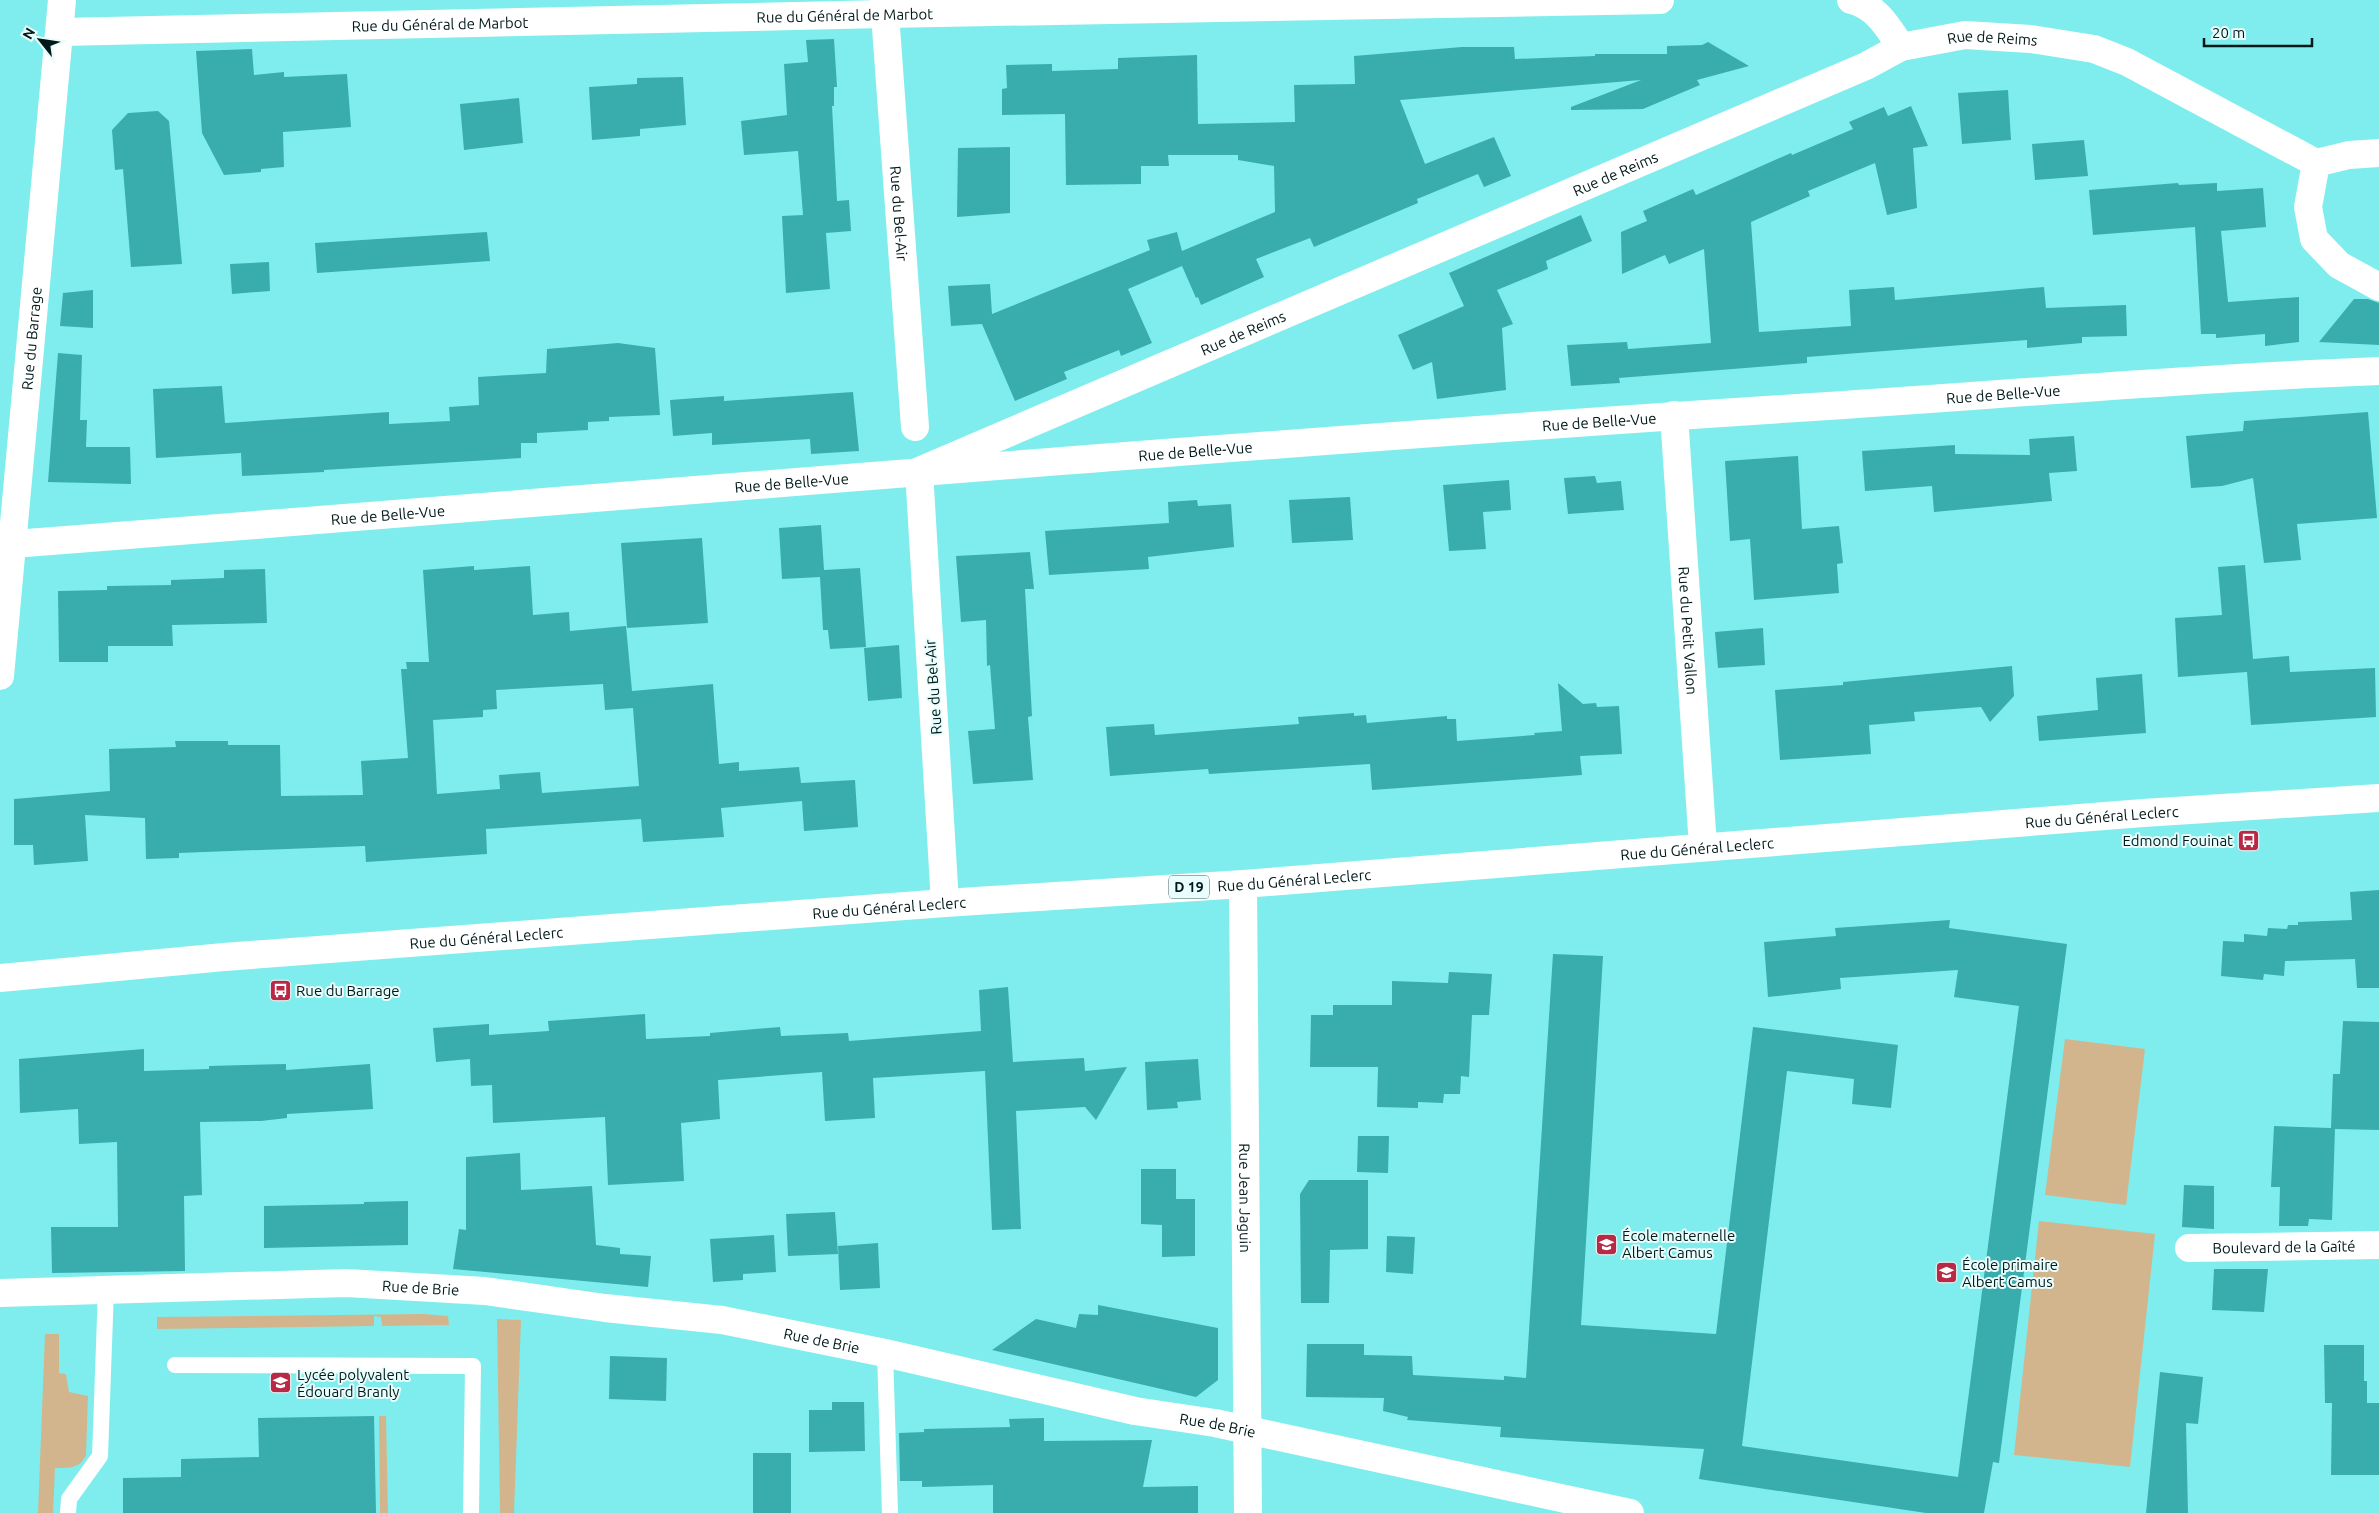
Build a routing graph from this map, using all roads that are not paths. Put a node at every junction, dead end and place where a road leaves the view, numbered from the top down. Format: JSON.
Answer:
{"nodes":[{"id":1,"x":62,"y":0,"type":"edge"},
{"id":2,"x":1660,"y":0,"type":"edge"},
{"id":3,"x":1851,"y":0,"type":"edge"},
{"id":4,"x":884,"y":7,"type":"edge"},
{"id":5,"x":60,"y":32,"type":"junction"},
{"id":6,"x":1901,"y":47,"type":"junction"},
{"id":7,"x":2379,"y":153,"type":"edge"},
{"id":8,"x":2316,"y":163,"type":"junction"},
{"id":9,"x":2379,"y":287,"type":"edge"},
{"id":10,"x":2379,"y":372,"type":"edge"},
{"id":11,"x":1674,"y":415,"type":"junction"},
{"id":12,"x":915,"y":427,"type":"dead end"},
{"id":13,"x":919,"y":471,"type":"junction"},
{"id":14,"x":12,"y":544,"type":"junction"},
{"id":15,"x":0,"y":676,"type":"edge"},
{"id":16,"x":2379,"y":798,"type":"edge"},
{"id":17,"x":1703,"y":847,"type":"junction"},
{"id":18,"x":1243,"y":884,"type":"junction"},
{"id":19,"x":945,"y":903,"type":"junction"},
{"id":20,"x":0,"y":978,"type":"edge"},
{"id":21,"x":2379,"y":1245,"type":"edge"},
{"id":22,"x":2189,"y":1248,"type":"dead end"},
{"id":23,"x":106,"y":1289,"type":"junction"},
{"id":24,"x":0,"y":1293,"type":"edge"},
{"id":25,"x":885,"y":1353,"type":"junction"},
{"id":26,"x":176,"y":1365,"type":"dead end"},
{"id":27,"x":1248,"y":1431,"type":"junction"},
{"id":28,"x":1616,"y":1512,"type":"edge"},
{"id":29,"x":68,"y":1513,"type":"edge"},
{"id":30,"x":471,"y":1513,"type":"edge"},
{"id":31,"x":890,"y":1513,"type":"edge"},
{"id":32,"x":1248,"y":1513,"type":"edge"}],
"edges":[{"from":1,"to":5,"type":"street","name":"Rue du Barrage"},
{"from":2,"to":4,"type":"street","name":"Rue du Général de Marbot"},
{"from":3,"to":6,"type":"street"},
{"from":4,"to":5,"type":"street","name":"Rue du Général de Marbot"},
{"from":4,"to":12,"type":"street","name":"Rue du Bel-Air"},
{"from":5,"to":14,"type":"street","name":"Rue du Barrage"},
{"from":6,"to":8,"type":"street","name":"Rue de Reims"},
{"from":6,"to":13,"type":"street","name":"Rue de Reims"},
{"from":7,"to":8,"type":"street"},
{"from":8,"to":9,"type":"street"},
{"from":10,"to":11,"type":"street","name":"Rue de Belle-Vue"},
{"from":11,"to":13,"type":"street","name":"Rue de Belle-Vue"},
{"from":11,"to":17,"type":"street","name":"Rue du Petit Vallon"},
{"from":13,"to":14,"type":"street","name":"Rue de Belle-Vue"},
{"from":13,"to":19,"type":"street","name":"Rue du Bel-Air"},
{"from":14,"to":15,"type":"street","name":"Rue du Barrage"},
{"from":16,"to":17,"type":"street","name":"Rue du Général Leclerc","number":"D 19"},
{"from":17,"to":18,"type":"street","name":"Rue du Général Leclerc","number":"D 19"},
{"from":18,"to":19,"type":"street","name":"Rue du Général Leclerc","number":"D 19"},
{"from":18,"to":27,"type":"street","name":"Rue Jean Jaguin"},
{"from":19,"to":20,"type":"street","name":"Rue du Général Leclerc","number":"D 19"},
{"from":21,"to":22,"type":"street","name":"Boulevard de la Gaîté"},
{"from":23,"to":24,"type":"street","name":"Rue de Brie"},
{"from":23,"to":25,"type":"street","name":"Rue de Brie"},
{"from":23,"to":29,"type":"lane"},
{"from":25,"to":27,"type":"street","name":"Rue de Brie"},
{"from":25,"to":31,"type":"lane"},
{"from":26,"to":30,"type":"lane"},
{"from":27,"to":28,"type":"street","name":"Rue de Brie"},
{"from":27,"to":32,"type":"street","name":"Rue Jean Jaguin"}]}
